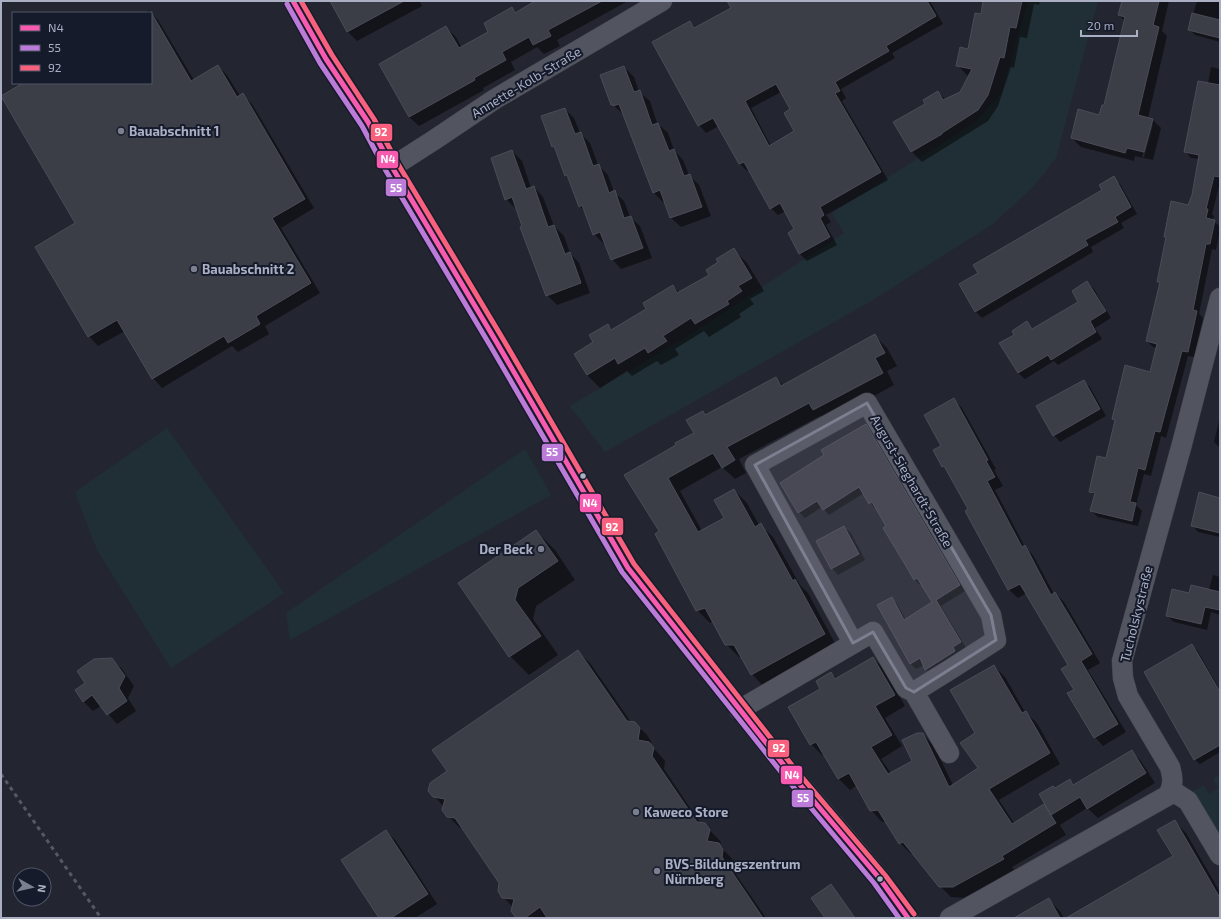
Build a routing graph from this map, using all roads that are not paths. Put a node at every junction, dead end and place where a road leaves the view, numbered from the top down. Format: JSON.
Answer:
{"nodes":[{"id":1,"x":293,"y":1,"type":"edge"},
{"id":2,"x":662,"y":1,"type":"edge"},
{"id":3,"x":392,"y":167,"type":"junction"},
{"id":4,"x":1220,"y":298,"type":"edge"},
{"id":5,"x":853,"y":643,"type":"junction"},
{"id":6,"x":914,"y":692,"type":"junction"},
{"id":7,"x":739,"y":710,"type":"junction"},
{"id":8,"x":949,"y":753,"type":"dead end"},
{"id":9,"x":1171,"y":790,"type":"junction"},
{"id":10,"x":1220,"y":855,"type":"edge"},
{"id":11,"x":908,"y":918,"type":"edge"},
{"id":12,"x":950,"y":918,"type":"edge"}],
"edges":[{"from":1,"to":3,"type":"street"},
{"from":2,"to":3,"type":"street","name":"Annette-Kolb-Straße"},
{"from":3,"to":7,"type":"street"},
{"from":4,"to":9,"type":"street","name":"Tucholskystraße"},
{"from":5,"to":6,"type":"street"},
{"from":5,"to":6,"type":"street","name":"August-Sieghardt-Straße"},
{"from":5,"to":7,"type":"street"},
{"from":6,"to":8,"type":"street"},
{"from":7,"to":11,"type":"street"},
{"from":9,"to":10,"type":"street"},
{"from":9,"to":12,"type":"street"}]}
